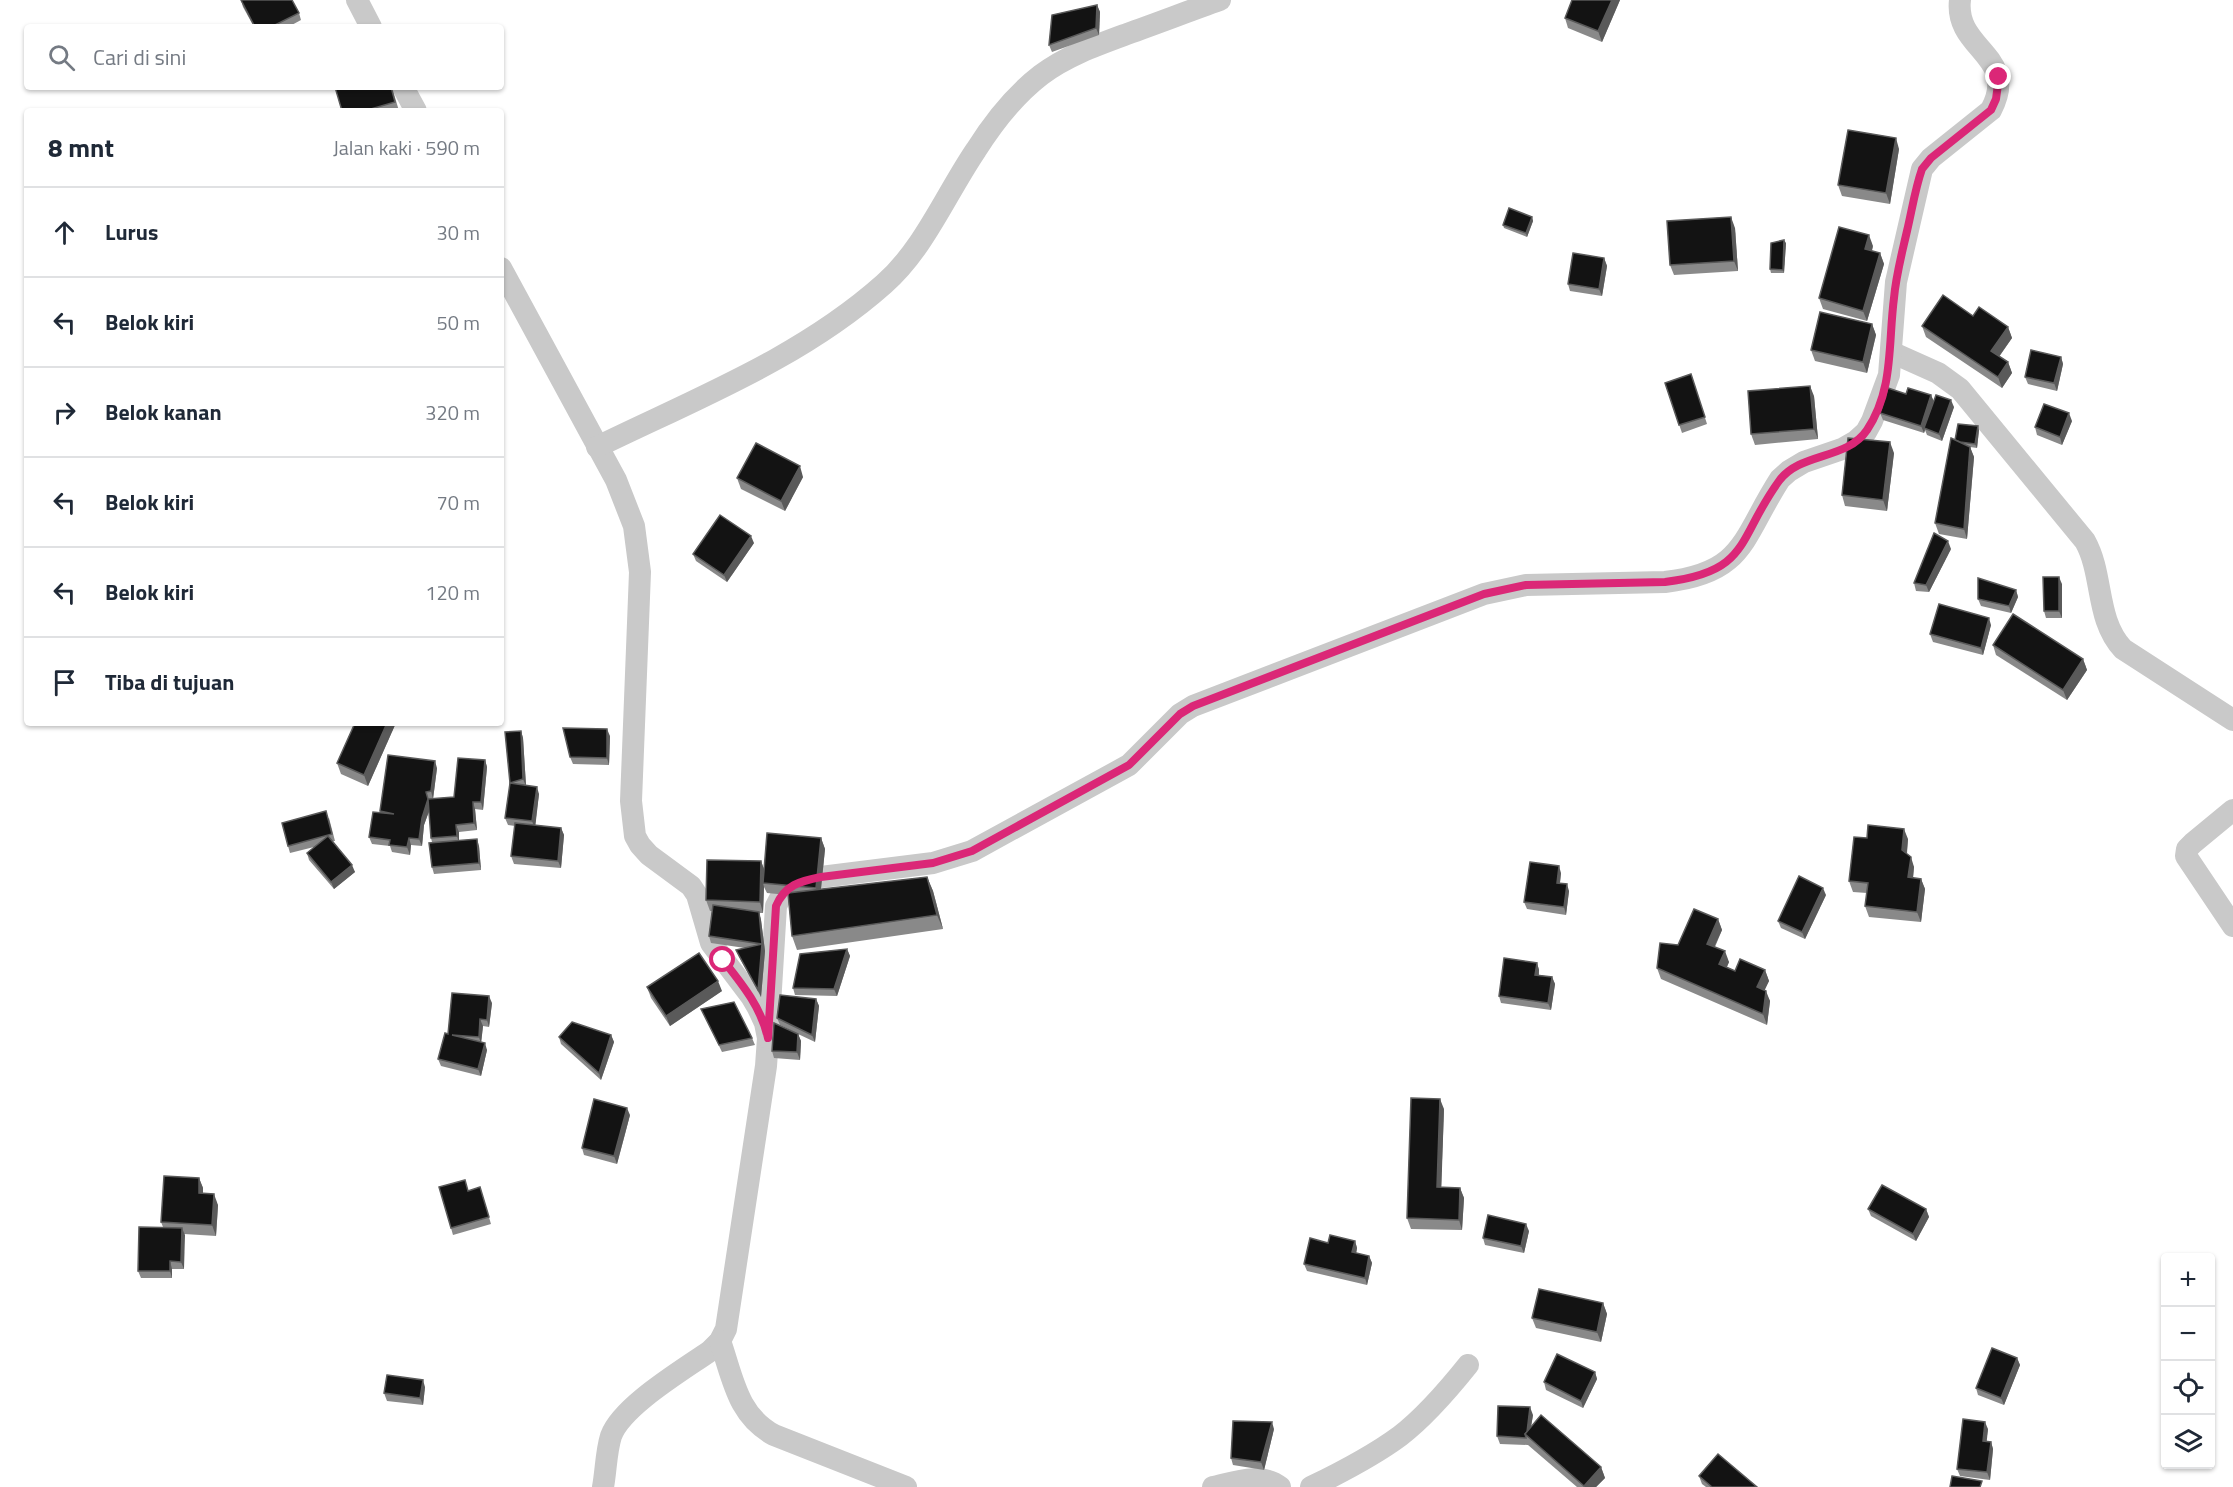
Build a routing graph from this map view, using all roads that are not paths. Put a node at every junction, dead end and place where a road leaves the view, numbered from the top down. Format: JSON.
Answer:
{"nodes":[{"id":1,"x":357,"y":0,"type":"edge"},
{"id":2,"x":1220,"y":0,"type":"edge"},
{"id":3,"x":1960,"y":0,"type":"edge"},
{"id":4,"x":369,"y":24,"type":"edge"},
{"id":5,"x":405,"y":90,"type":"edge"},
{"id":6,"x":414,"y":108,"type":"edge"},
{"id":7,"x":504,"y":274,"type":"edge"},
{"id":8,"x":1891,"y":352,"type":"junction"},
{"id":9,"x":597,"y":447,"type":"junction"},
{"id":10,"x":2233,"y":720,"type":"edge"},
{"id":11,"x":2233,"y":810,"type":"edge"},
{"id":12,"x":2233,"y":926,"type":"edge"},
{"id":13,"x":768,"y":1038,"type":"junction"},
{"id":14,"x":720,"y":1341,"type":"junction"},
{"id":15,"x":1468,"y":1365,"type":"dead end"},
{"id":16,"x":603,"y":1487,"type":"edge"},
{"id":17,"x":906,"y":1487,"type":"edge"},
{"id":18,"x":1213,"y":1487,"type":"edge"},
{"id":19,"x":1280,"y":1487,"type":"edge"},
{"id":20,"x":1311,"y":1487,"type":"edge"}],
"edges":[{"from":1,"to":4,"type":"street"},
{"from":2,"to":9,"type":"street"},
{"from":3,"to":8,"type":"street"},
{"from":5,"to":6,"type":"street"},
{"from":7,"to":9,"type":"street"},
{"from":8,"to":10,"type":"street"},
{"from":8,"to":13,"type":"street"},
{"from":9,"to":13,"type":"street"},
{"from":11,"to":12,"type":"street"},
{"from":13,"to":14,"type":"street"},
{"from":14,"to":16,"type":"street"},
{"from":14,"to":17,"type":"street"},
{"from":15,"to":20,"type":"street"},
{"from":18,"to":19,"type":"street"}]}
